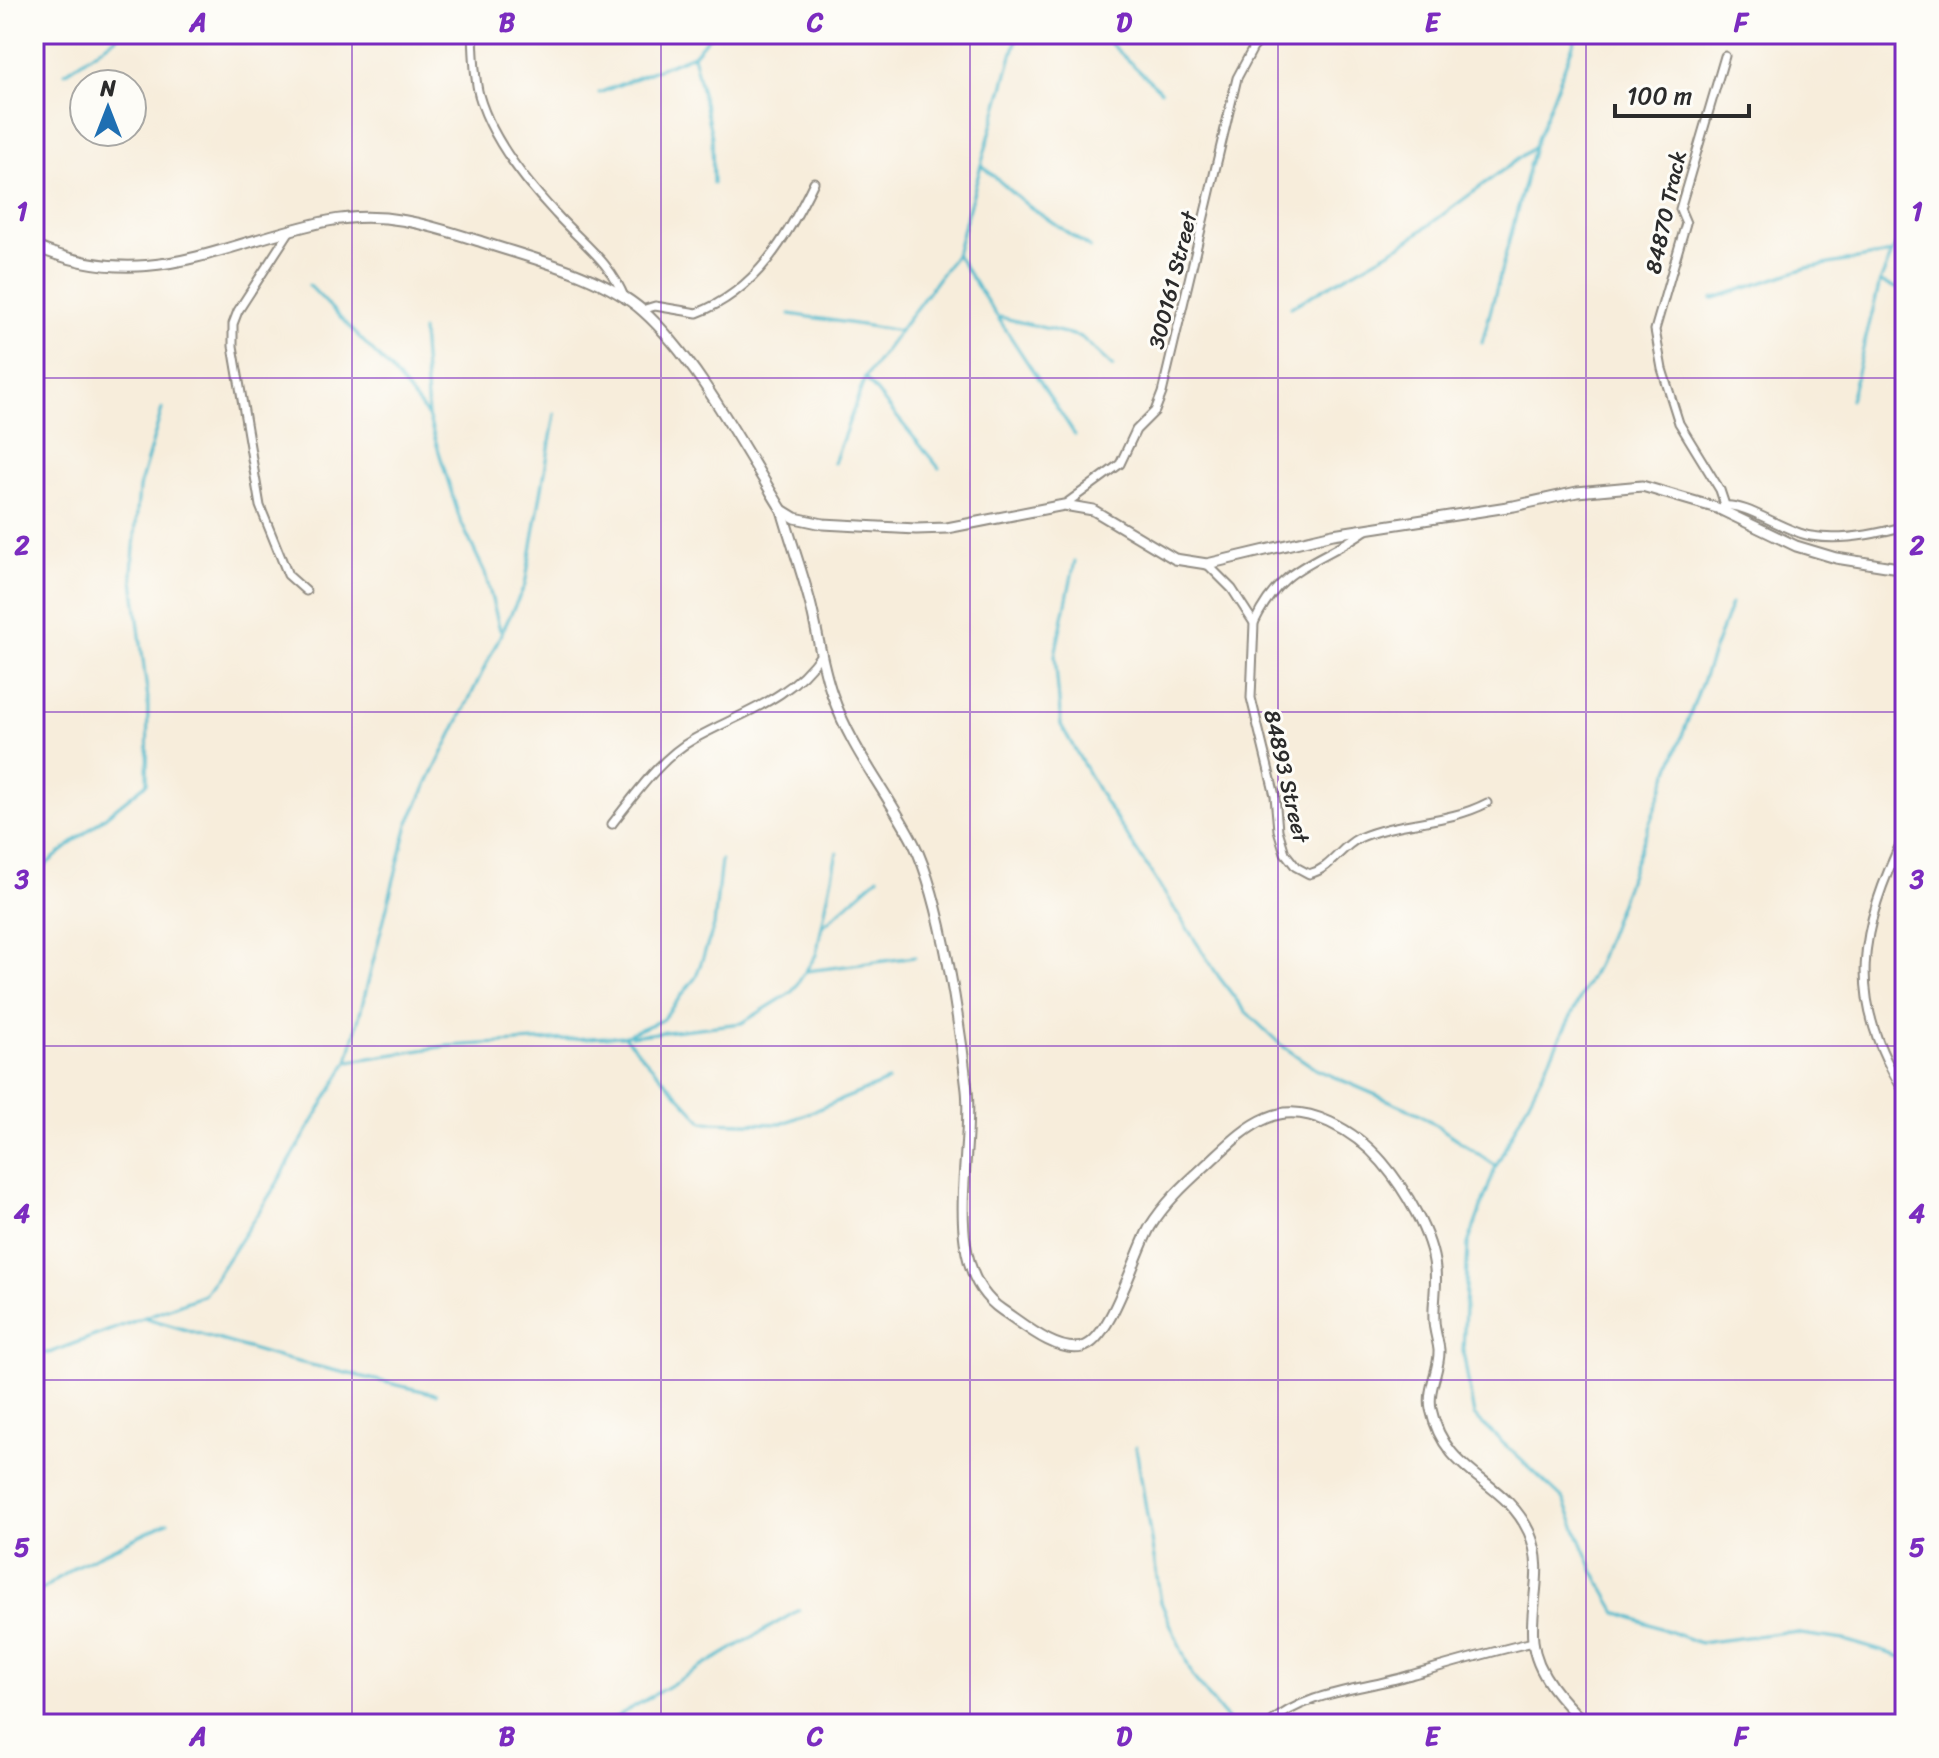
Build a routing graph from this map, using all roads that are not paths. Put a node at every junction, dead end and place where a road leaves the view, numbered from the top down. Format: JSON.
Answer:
{"nodes":[{"id":1,"x":473,"y":34,"type":"edge"},
{"id":2,"x":1266,"y":34,"type":"edge"},
{"id":3,"x":1725,"y":56,"type":"dead end"},
{"id":4,"x":814,"y":182,"type":"dead end"},
{"id":5,"x":289,"y":232,"type":"junction"},
{"id":6,"x":34,"y":246,"type":"edge"},
{"id":7,"x":626,"y":301,"type":"junction"},
{"id":8,"x":642,"y":310,"type":"junction"},
{"id":9,"x":1064,"y":505,"type":"junction"},
{"id":10,"x":1721,"y":507,"type":"junction"},
{"id":11,"x":782,"y":510,"type":"junction"},
{"id":12,"x":1905,"y":526,"type":"edge"},
{"id":13,"x":1368,"y":529,"type":"junction"},
{"id":14,"x":1207,"y":564,"type":"junction"},
{"id":15,"x":1905,"y":569,"type":"edge"},
{"id":16,"x":306,"y":591,"type":"dead end"},
{"id":17,"x":1254,"y":623,"type":"junction"},
{"id":18,"x":822,"y":653,"type":"junction"},
{"id":19,"x":1487,"y":803,"type":"dead end"},
{"id":20,"x":612,"y":824,"type":"dead end"},
{"id":21,"x":1905,"y":834,"type":"edge"},
{"id":22,"x":1905,"y":1093,"type":"edge"},
{"id":23,"x":1533,"y":1642,"type":"junction"},
{"id":24,"x":1269,"y":1724,"type":"edge"},
{"id":25,"x":1586,"y":1724,"type":"edge"}],
"edges":[{"from":1,"to":7,"type":"street"},
{"from":2,"to":9,"type":"street","name":"300161 Street"},
{"from":3,"to":10,"type":"street","name":"84870 Track"},
{"from":4,"to":8,"type":"street"},
{"from":5,"to":6,"type":"street"},
{"from":5,"to":7,"type":"street"},
{"from":5,"to":16,"type":"street"},
{"from":7,"to":8,"type":"street"},
{"from":8,"to":11,"type":"street"},
{"from":9,"to":11,"type":"street"},
{"from":9,"to":14,"type":"street"},
{"from":10,"to":12,"type":"street"},
{"from":10,"to":13,"type":"street"},
{"from":10,"to":15,"type":"street"},
{"from":11,"to":18,"type":"street"},
{"from":13,"to":14,"type":"street"},
{"from":13,"to":17,"type":"street"},
{"from":14,"to":17,"type":"street"},
{"from":17,"to":19,"type":"street","name":"84893 Street"},
{"from":18,"to":20,"type":"street"},
{"from":18,"to":23,"type":"street"},
{"from":21,"to":22,"type":"street"},
{"from":23,"to":24,"type":"street"},
{"from":23,"to":25,"type":"street"}]}
